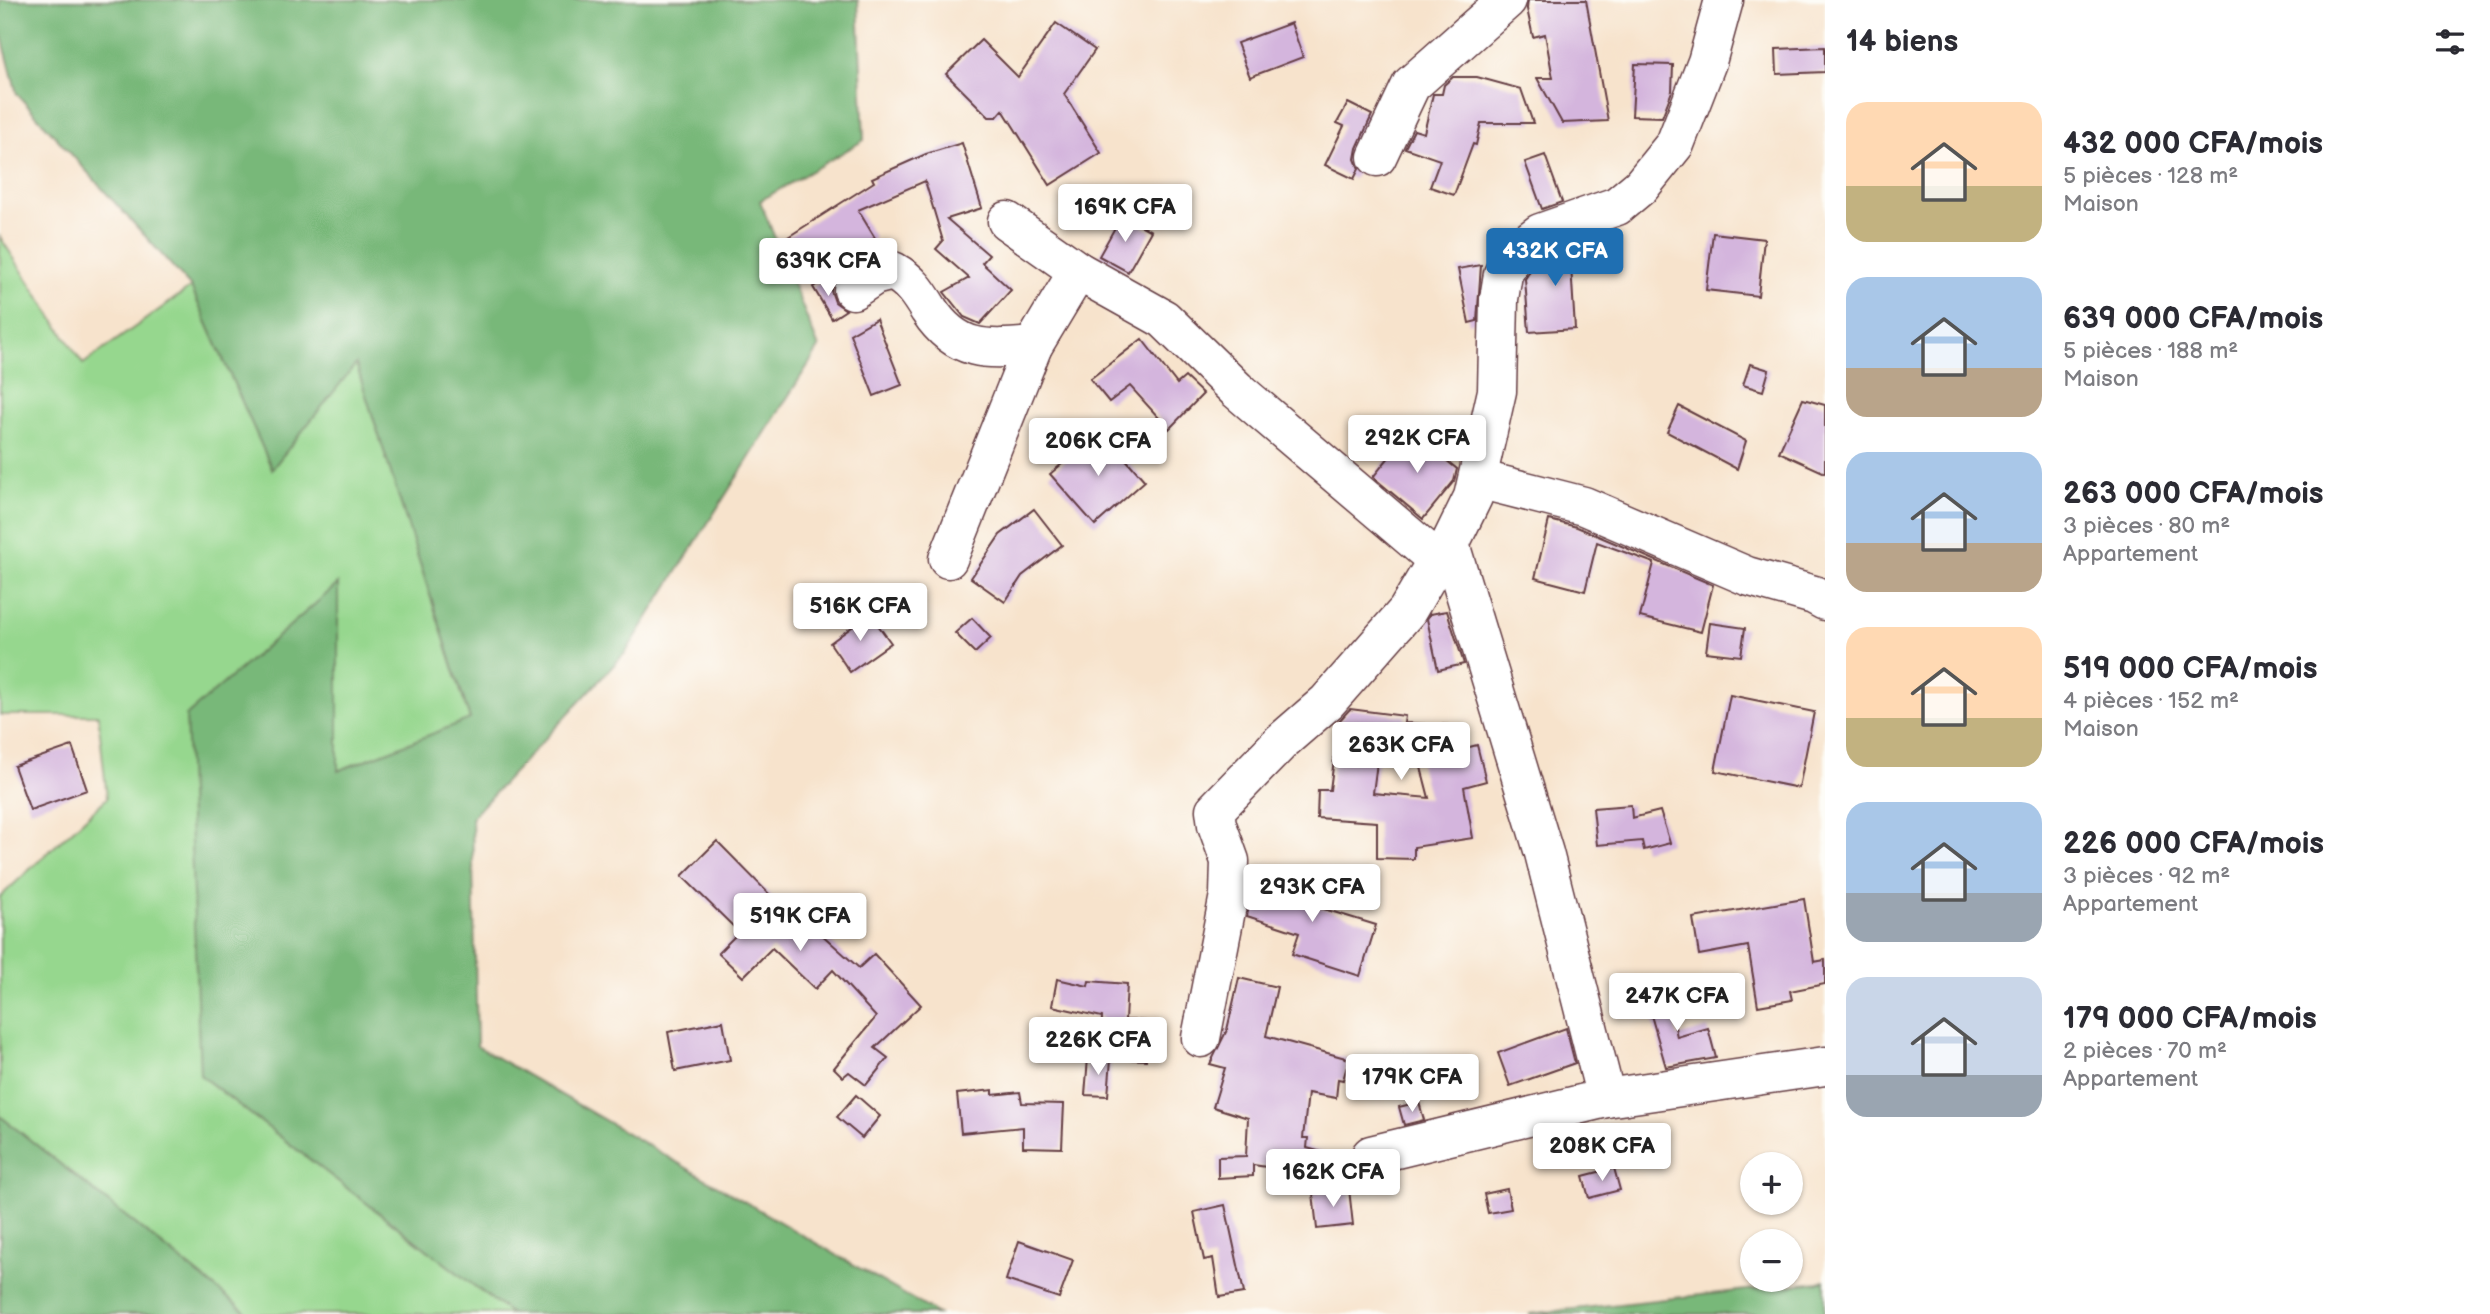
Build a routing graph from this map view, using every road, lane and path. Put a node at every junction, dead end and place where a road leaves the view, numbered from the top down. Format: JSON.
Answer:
{"nodes":[{"id":1,"x":1507,"y":0,"type":"edge"},
{"id":2,"x":1724,"y":0,"type":"edge"},
{"id":3,"x":1377,"y":157,"type":"dead end"},
{"id":4,"x":1007,"y":222,"type":"dead end"},
{"id":5,"x":1078,"y":271,"type":"junction"},
{"id":6,"x":853,"y":290,"type":"dead end"},
{"id":7,"x":1033,"y":346,"type":"junction"},
{"id":8,"x":1478,"y":479,"type":"junction"},
{"id":9,"x":1443,"y":552,"type":"junction"},
{"id":10,"x":948,"y":559,"type":"dead end"},
{"id":11,"x":1825,"y":601,"type":"edge"},
{"id":12,"x":1201,"y":1038,"type":"dead end"},
{"id":13,"x":1825,"y":1066,"type":"edge"},
{"id":14,"x":1606,"y":1098,"type":"junction"},
{"id":15,"x":1371,"y":1155,"type":"dead end"}],
"edges":[{"from":1,"to":3,"type":"street"},
{"from":2,"to":8,"type":"street"},
{"from":4,"to":5,"type":"street"},
{"from":5,"to":7,"type":"street"},
{"from":5,"to":9,"type":"street"},
{"from":6,"to":7,"type":"street"},
{"from":7,"to":10,"type":"street"},
{"from":8,"to":9,"type":"street"},
{"from":8,"to":11,"type":"street"},
{"from":9,"to":12,"type":"street"},
{"from":9,"to":14,"type":"street"},
{"from":13,"to":14,"type":"street"},
{"from":14,"to":15,"type":"street"}]}
